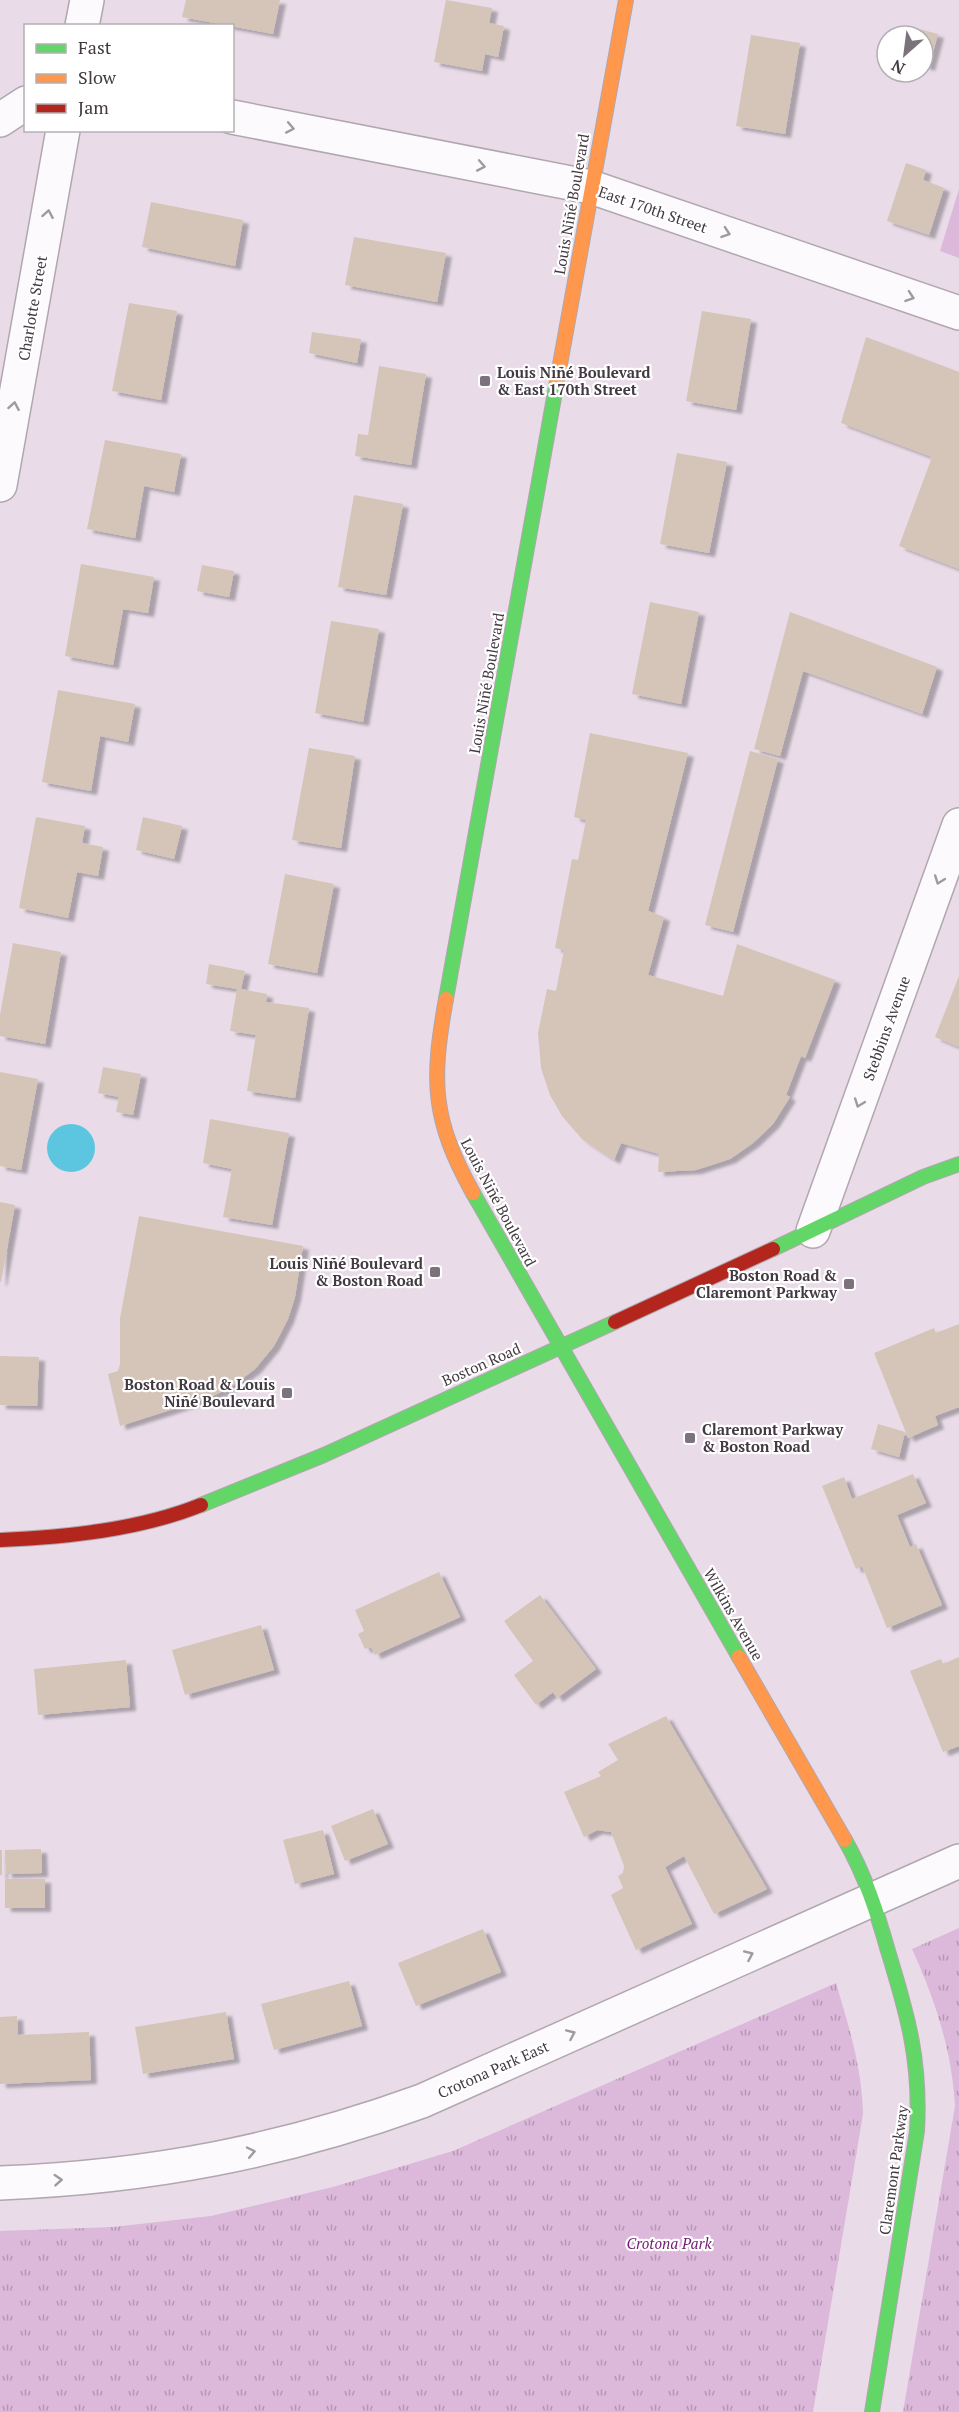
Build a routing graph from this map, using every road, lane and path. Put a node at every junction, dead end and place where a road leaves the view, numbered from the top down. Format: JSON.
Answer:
{"nodes":[{"id":1,"x":87,"y":0,"type":"edge"},
{"id":2,"x":626,"y":0,"type":"edge"},
{"id":3,"x":82,"y":24,"type":"edge"},
{"id":4,"x":24,"y":105,"type":"edge"},
{"id":5,"x":234,"y":117,"type":"edge"},
{"id":6,"x":0,"y":120,"type":"edge"},
{"id":7,"x":63,"y":132,"type":"edge"},
{"id":8,"x":591,"y":187,"type":"junction"},
{"id":9,"x":959,"y":313,"type":"edge"},
{"id":10,"x":0,"y":485,"type":"edge"},
{"id":11,"x":959,"y":825,"type":"edge"},
{"id":12,"x":959,"y":1164,"type":"edge"},
{"id":13,"x":813,"y":1231,"type":"junction"},
{"id":14,"x":560,"y":1347,"type":"junction"},
{"id":15,"x":0,"y":1540,"type":"edge"},
{"id":16,"x":959,"y":1861,"type":"edge"},
{"id":17,"x":873,"y":1899,"type":"junction"},
{"id":18,"x":0,"y":2183,"type":"edge"},
{"id":19,"x":872,"y":2412,"type":"edge"}],
"edges":[{"from":1,"to":3,"type":"street"},
{"from":2,"to":8,"type":"street","name":"Louis Niñé Boulevard"},
{"from":4,"to":6,"type":"street"},
{"from":5,"to":8,"type":"street","name":"East 170th Street","one_way":true},
{"from":10,"to":7,"type":"street","name":"Charlotte Street","one_way":true},
{"from":8,"to":9,"type":"street","name":"East 170th Street","one_way":true},
{"from":8,"to":14,"type":"street","name":"Louis Niñé Boulevard"},
{"from":11,"to":13,"type":"street","name":"Stebbins Avenue","one_way":true},
{"from":12,"to":13,"type":"street","name":"Boston Road"},
{"from":13,"to":14,"type":"street","name":"Boston Road"},
{"from":14,"to":15,"type":"street","name":"Boston Road"},
{"from":14,"to":17,"type":"street","name":"Wilkins Avenue"},
{"from":16,"to":17,"type":"street","name":"Crotona Park East"},
{"from":18,"to":17,"type":"street","name":"Crotona Park East","one_way":true},
{"from":17,"to":19,"type":"street","name":"Claremont Parkway"}]}
